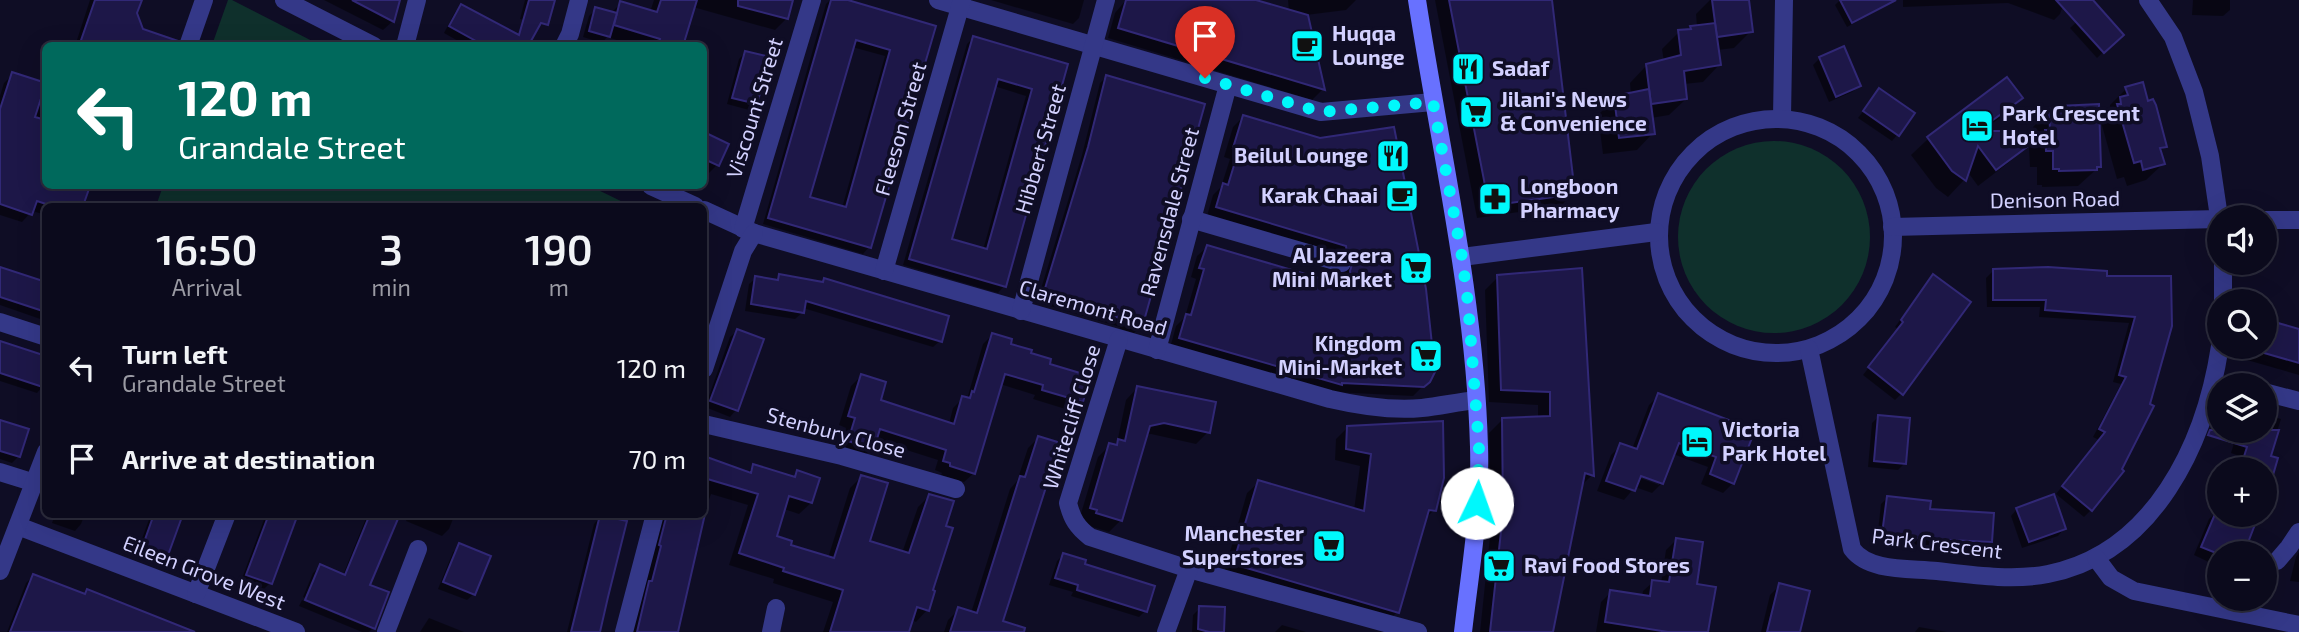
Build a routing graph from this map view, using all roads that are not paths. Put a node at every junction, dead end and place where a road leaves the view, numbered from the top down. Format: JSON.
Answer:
{"nodes":[{"id":1,"x":204,"y":0,"type":"edge"},
{"id":2,"x":285,"y":0,"type":"edge"},
{"id":3,"x":417,"y":0,"type":"edge"},
{"id":4,"x":579,"y":0,"type":"edge"},
{"id":5,"x":812,"y":0,"type":"edge"},
{"id":6,"x":937,"y":0,"type":"edge"},
{"id":7,"x":1106,"y":0,"type":"edge"},
{"id":8,"x":1417,"y":0,"type":"edge"},
{"id":9,"x":1784,"y":0,"type":"edge"},
{"id":10,"x":2148,"y":0,"type":"edge"},
{"id":11,"x":961,"y":3,"type":"edge"},
{"id":12,"x":189,"y":42,"type":"edge"},
{"id":13,"x":366,"y":42,"type":"edge"},
{"id":14,"x":406,"y":42,"type":"edge"},
{"id":15,"x":566,"y":42,"type":"edge"},
{"id":16,"x":1093,"y":45,"type":"junction"},
{"id":17,"x":1228,"y":85,"type":"junction"},
{"id":18,"x":1433,"y":102,"type":"junction"},
{"id":19,"x":1782,"y":117,"type":"junction"},
{"id":20,"x":658,"y":189,"type":"edge"},
{"id":21,"x":688,"y":203,"type":"edge"},
{"id":22,"x":2217,"y":205,"type":"edge"},
{"id":23,"x":707,"y":211,"type":"edge"},
{"id":24,"x":2207,"y":218,"type":"edge"},
{"id":25,"x":1192,"y":219,"type":"junction"},
{"id":26,"x":2277,"y":220,"type":"edge"},
{"id":27,"x":2299,"y":220,"type":"edge"},
{"id":28,"x":1892,"y":227,"type":"junction"},
{"id":29,"x":748,"y":231,"type":"junction"},
{"id":30,"x":1656,"y":232,"type":"junction"},
{"id":31,"x":1462,"y":257,"type":"junction"},
{"id":32,"x":1342,"y":263,"type":"dead end"},
{"id":33,"x":884,"y":271,"type":"junction"},
{"id":34,"x":1021,"y":311,"type":"junction"},
{"id":35,"x":0,"y":322,"type":"edge"},
{"id":36,"x":42,"y":336,"type":"edge"},
{"id":37,"x":1119,"y":340,"type":"junction"},
{"id":38,"x":1809,"y":349,"type":"junction"},
{"id":39,"x":1157,"y":350,"type":"junction"},
{"id":40,"x":2217,"y":359,"type":"edge"},
{"id":41,"x":707,"y":360,"type":"edge"},
{"id":42,"x":2277,"y":395,"type":"edge"},
{"id":43,"x":1476,"y":400,"type":"junction"},
{"id":44,"x":2299,"y":401,"type":"edge"},
{"id":45,"x":707,"y":425,"type":"edge"},
{"id":46,"x":42,"y":463,"type":"edge"},
{"id":47,"x":0,"y":472,"type":"edge"},
{"id":48,"x":35,"y":483,"type":"junction"},
{"id":49,"x":956,"y":489,"type":"dead end"},
{"id":50,"x":225,"y":518,"type":"edge"},
{"id":51,"x":655,"y":518,"type":"edge"},
{"id":52,"x":18,"y":526,"type":"junction"},
{"id":53,"x":2299,"y":532,"type":"edge"},
{"id":54,"x":418,"y":549,"type":"dead end"},
{"id":55,"x":2096,"y":558,"type":"junction"},
{"id":56,"x":2277,"y":561,"type":"dead end"},
{"id":57,"x":1189,"y":569,"type":"junction"},
{"id":58,"x":0,"y":571,"type":"edge"},
{"id":59,"x":196,"y":594,"type":"junction"},
{"id":60,"x":776,"y":608,"type":"dead end"},
{"id":61,"x":2299,"y":625,"type":"edge"},
{"id":62,"x":296,"y":632,"type":"edge"},
{"id":63,"x":386,"y":632,"type":"edge"},
{"id":64,"x":624,"y":632,"type":"edge"},
{"id":65,"x":771,"y":632,"type":"edge"},
{"id":66,"x":1166,"y":632,"type":"edge"},
{"id":67,"x":1418,"y":632,"type":"edge"},
{"id":68,"x":1463,"y":632,"type":"edge"}],
"edges":[{"from":1,"to":12,"type":"street"},
{"from":2,"to":13,"type":"street"},
{"from":3,"to":14,"type":"street"},
{"from":4,"to":15,"type":"street"},
{"from":5,"to":29,"type":"street","name":"Viscount Street"},
{"from":6,"to":11,"type":"street"},
{"from":7,"to":16,"type":"street","name":"Hibbert Street"},
{"from":8,"to":18,"type":"main road"},
{"from":9,"to":19,"type":"street"},
{"from":10,"to":22,"type":"street"},
{"from":11,"to":16,"type":"street"},
{"from":11,"to":33,"type":"street","name":"Fleeson Street"},
{"from":16,"to":17,"type":"street"},
{"from":16,"to":34,"type":"street","name":"Hibbert Street"},
{"from":17,"to":18,"type":"street"},
{"from":17,"to":25,"type":"street","name":"Ravensdale Street"},
{"from":18,"to":31,"type":"main road"},
{"from":19,"to":28,"type":"street"},
{"from":19,"to":30,"type":"street"},
{"from":20,"to":21,"type":"street"},
{"from":23,"to":29,"type":"street","name":"Claremont Road"},
{"from":24,"to":28,"type":"street","name":"Denison Road"},
{"from":25,"to":32,"type":"street"},
{"from":25,"to":39,"type":"street","name":"Ravensdale Street"},
{"from":26,"to":27,"type":"street"},
{"from":28,"to":38,"type":"street"},
{"from":29,"to":33,"type":"street","name":"Claremont Road"},
{"from":29,"to":41,"type":"street","name":"Viscount Street"},
{"from":30,"to":31,"type":"street"},
{"from":30,"to":38,"type":"street"},
{"from":31,"to":43,"type":"main road"},
{"from":33,"to":34,"type":"street","name":"Claremont Road"},
{"from":34,"to":37,"type":"street","name":"Claremont Road"},
{"from":35,"to":36,"type":"street"},
{"from":37,"to":39,"type":"street","name":"Claremont Road"},
{"from":37,"to":57,"type":"street","name":"Whitecliff Close"},
{"from":38,"to":55,"type":"street","name":"Park Crescent"},
{"from":39,"to":43,"type":"street","name":"Claremont Road"},
{"from":40,"to":55,"type":"street","name":"Park Crescent"},
{"from":42,"to":44,"type":"street"},
{"from":43,"to":68,"type":"main road"},
{"from":45,"to":49,"type":"street","name":"Stenbury Close"},
{"from":46,"to":48,"type":"street"},
{"from":47,"to":48,"type":"street"},
{"from":48,"to":52,"type":"street"},
{"from":50,"to":59,"type":"street"},
{"from":51,"to":64,"type":"street"},
{"from":52,"to":58,"type":"street"},
{"from":52,"to":59,"type":"street","name":"Eileen Grove West"},
{"from":53,"to":56,"type":"street"},
{"from":54,"to":63,"type":"street"},
{"from":55,"to":61,"type":"street"},
{"from":57,"to":66,"type":"street"},
{"from":57,"to":67,"type":"street","name":"Whitecliff Close"},
{"from":59,"to":62,"type":"street","name":"Eileen Grove West"},
{"from":60,"to":65,"type":"street"}]}
